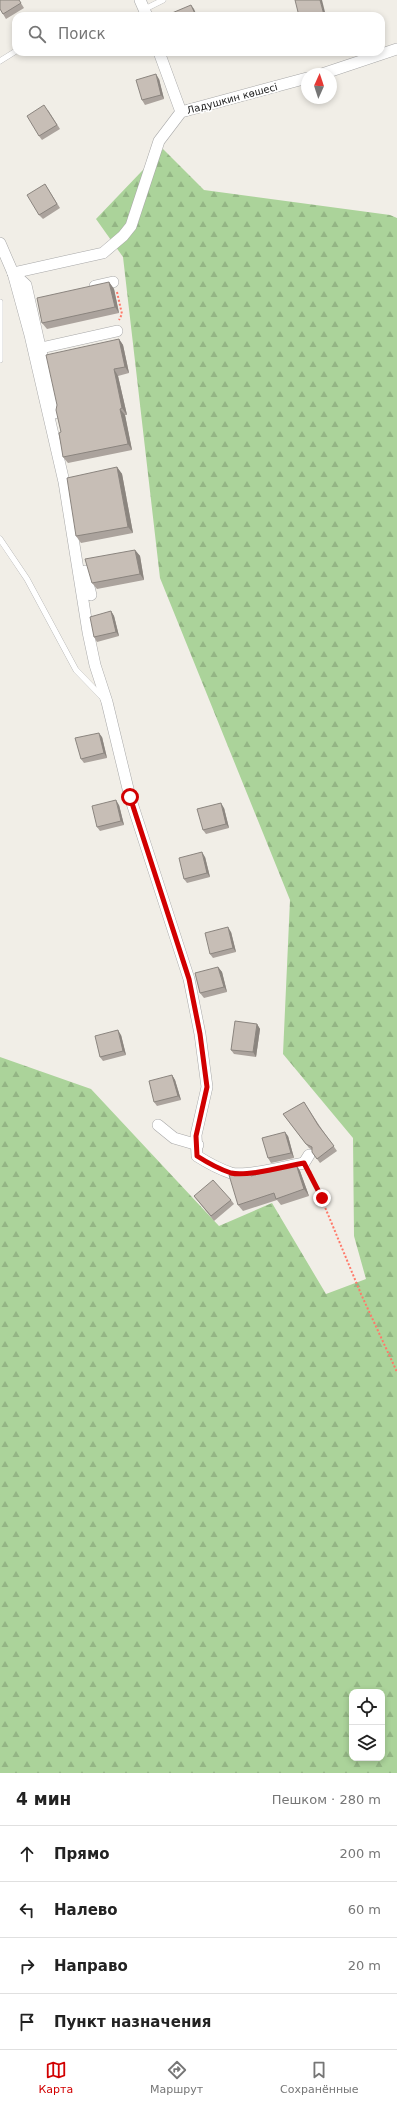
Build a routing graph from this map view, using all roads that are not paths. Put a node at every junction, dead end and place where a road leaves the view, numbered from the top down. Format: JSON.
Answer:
{"nodes":[{"id":1,"x":162,"y":0,"type":"edge"},
{"id":2,"x":144,"y":8,"type":"edge"},
{"id":3,"x":397,"y":49,"type":"edge"},
{"id":4,"x":385,"y":53,"type":"edge"},
{"id":5,"x":12,"y":54,"type":"edge"},
{"id":6,"x":160,"y":56,"type":"edge"},
{"id":7,"x":376,"y":56,"type":"edge"},
{"id":8,"x":0,"y":61,"type":"edge"},
{"id":9,"x":337,"y":69,"type":"edge"},
{"id":10,"x":301,"y":80,"type":"edge"},
{"id":11,"x":181,"y":112,"type":"junction"},
{"id":12,"x":0,"y":243,"type":"edge"},
{"id":13,"x":13,"y":273,"type":"junction"},
{"id":14,"x":113,"y":282,"type":"road end"},
{"id":15,"x":83,"y":289,"type":"edge"},
{"id":16,"x":0,"y":302,"type":"edge"},
{"id":17,"x":117,"y":331,"type":"road end"},
{"id":18,"x":41,"y":348,"type":"junction"},
{"id":19,"x":0,"y":360,"type":"edge"},
{"id":20,"x":0,"y":539,"type":"edge"},
{"id":21,"x":91,"y":595,"type":"dead end"},
{"id":22,"x":107,"y":702,"type":"junction"},
{"id":23,"x":158,"y":1125,"type":"dead end"},
{"id":24,"x":198,"y":1145,"type":"junction"},
{"id":25,"x":307,"y":1159,"type":"road end"}],
"edges":[{"from":1,"to":2,"type":"lane"},
{"from":3,"to":4,"type":"street"},
{"from":5,"to":8,"type":"lane"},
{"from":6,"to":11,"type":"street"},
{"from":7,"to":9,"type":"street"},
{"from":10,"to":11,"type":"street","name":"Ладушкин көшесі"},
{"from":11,"to":13,"type":"street","name":"Ладушкин көшесі"},
{"from":12,"to":13,"type":"street"},
{"from":13,"to":18,"type":"street"},
{"from":13,"to":22,"type":"street"},
{"from":14,"to":15,"type":"street"},
{"from":16,"to":19,"type":"lane"},
{"from":17,"to":18,"type":"street"},
{"from":18,"to":21,"type":"street"},
{"from":20,"to":22,"type":"lane"},
{"from":22,"to":24,"type":"street"},
{"from":23,"to":24,"type":"street"},
{"from":24,"to":25,"type":"street"}]}
